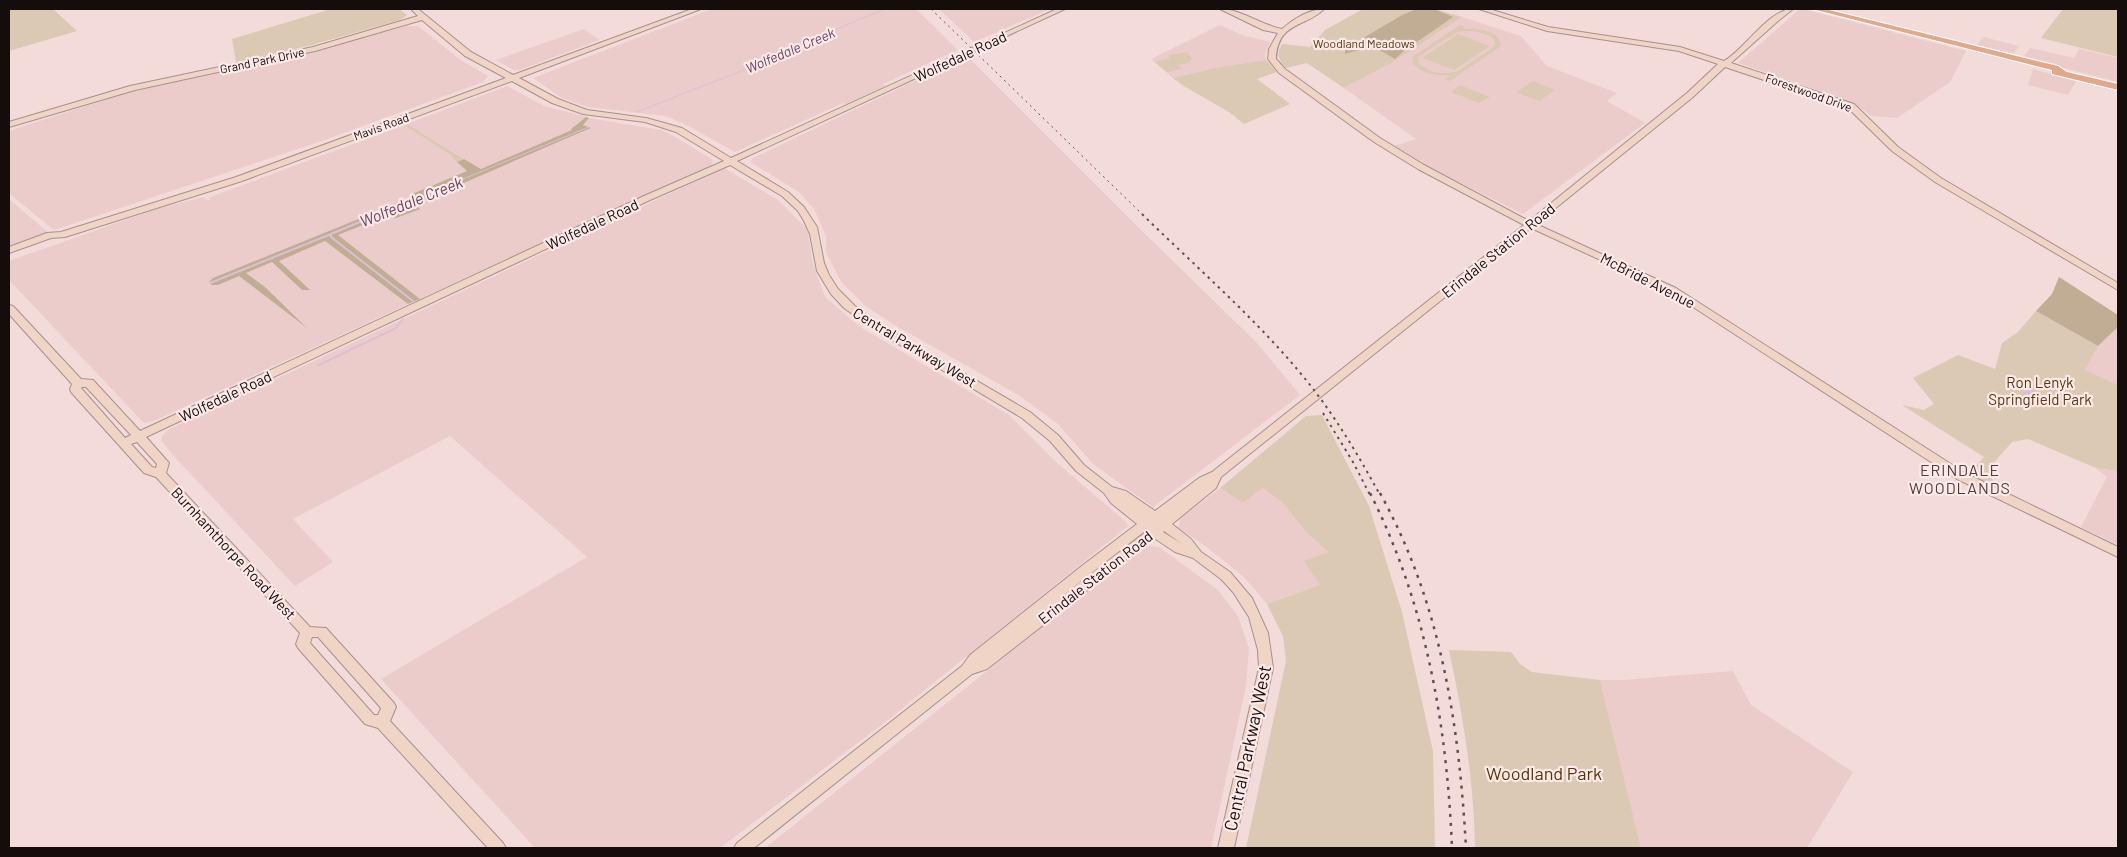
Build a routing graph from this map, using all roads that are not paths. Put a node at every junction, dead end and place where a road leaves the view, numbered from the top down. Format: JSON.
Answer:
{"nodes":[{"id":1,"x":414,"y":9,"type":"edge"},
{"id":2,"x":698,"y":9,"type":"edge"},
{"id":3,"x":1062,"y":9,"type":"edge"},
{"id":4,"x":1223,"y":9,"type":"edge"},
{"id":5,"x":1321,"y":9,"type":"edge"},
{"id":6,"x":1482,"y":9,"type":"edge"},
{"id":7,"x":1783,"y":9,"type":"edge"},
{"id":8,"x":1790,"y":9,"type":"edge"},
{"id":9,"x":1816,"y":9,"type":"edge"},
{"id":10,"x":1832,"y":9,"type":"edge"},
{"id":11,"x":1842,"y":14,"type":"junction"},
{"id":12,"x":423,"y":16,"type":"junction"},
{"id":13,"x":1776,"y":19,"type":"junction"},
{"id":14,"x":1281,"y":31,"type":"junction"},
{"id":15,"x":1726,"y":63,"type":"junction"},
{"id":16,"x":513,"y":78,"type":"junction"},
{"id":17,"x":2118,"y":87,"type":"edge"},
{"id":18,"x":9,"y":126,"type":"edge"},
{"id":19,"x":732,"y":161,"type":"junction"},
{"id":20,"x":1530,"y":224,"type":"junction"},
{"id":21,"x":62,"y":235,"type":"junction"},
{"id":22,"x":9,"y":250,"type":"edge"},
{"id":23,"x":9,"y":258,"type":"edge"},
{"id":24,"x":2118,"y":287,"type":"edge"},
{"id":25,"x":9,"y":308,"type":"edge"},
{"id":26,"x":78,"y":383,"type":"junction"},
{"id":27,"x":138,"y":436,"type":"junction"},
{"id":28,"x":124,"y":443,"type":"junction"},
{"id":29,"x":160,"y":474,"type":"junction"},
{"id":30,"x":1155,"y":524,"type":"junction"},
{"id":31,"x":2118,"y":552,"type":"edge"},
{"id":32,"x":307,"y":632,"type":"junction"},
{"id":33,"x":382,"y":722,"type":"junction"},
{"id":34,"x":498,"y":848,"type":"edge"},
{"id":35,"x":742,"y":848,"type":"edge"},
{"id":36,"x":1226,"y":848,"type":"edge"}],
"edges":[{"from":1,"to":12,"type":"street","name":"Central Parkway West"},
{"from":2,"to":16,"type":"street","name":"Mavis Road"},
{"from":3,"to":19,"type":"street","name":"Wolfedale Road"},
{"from":4,"to":14,"type":"street"},
{"from":5,"to":14,"type":"street"},
{"from":6,"to":15,"type":"street","name":"Forestwood Drive"},
{"from":7,"to":13,"type":"street","name":"Erindale Station Road"},
{"from":8,"to":13,"type":"street","name":"Erindale Station Road"},
{"from":9,"to":11,"type":"main road"},
{"from":10,"to":11,"type":"main road"},
{"from":11,"to":17,"type":"main road"},
{"from":12,"to":16,"type":"street","name":"Central Parkway West"},
{"from":12,"to":18,"type":"street","name":"Grand Park Drive"},
{"from":13,"to":15,"type":"street","name":"Erindale Station Road"},
{"from":14,"to":20,"type":"street","name":"McBride Avenue"},
{"from":15,"to":20,"type":"street","name":"Erindale Station Road"},
{"from":15,"to":24,"type":"street","name":"Forestwood Drive"},
{"from":16,"to":19,"type":"street","name":"Central Parkway West"},
{"from":16,"to":21,"type":"street","name":"Mavis Road"},
{"from":19,"to":27,"type":"street","name":"Wolfedale Road"},
{"from":19,"to":30,"type":"street","name":"Central Parkway West"},
{"from":20,"to":30,"type":"street","name":"Erindale Station Road"},
{"from":20,"to":31,"type":"street","name":"McBride Avenue"},
{"from":21,"to":22,"type":"street","name":"Mavis Road"},
{"from":21,"to":23,"type":"street","name":"Mavis Road"},
{"from":25,"to":26,"type":"street","name":"Burnhamthorpe Road West"},
{"from":26,"to":27,"type":"street","name":"Burnhamthorpe Road West"},
{"from":26,"to":28,"type":"street","name":"Burnhamthorpe Road West"},
{"from":27,"to":28,"type":"street","name":"Wolfedale Road"},
{"from":27,"to":29,"type":"street","name":"Burnhamthorpe Road West"},
{"from":28,"to":29,"type":"street","name":"Burnhamthorpe Road West"},
{"from":29,"to":32,"type":"street","name":"Burnhamthorpe Road West"},
{"from":30,"to":35,"type":"street","name":"Erindale Station Road"},
{"from":30,"to":36,"type":"street","name":"Central Parkway West"},
{"from":32,"to":33,"type":"street","name":"Burnhamthorpe Road West"},
{"from":32,"to":33,"type":"street","name":"Burnhamthorpe Road West"},
{"from":33,"to":34,"type":"street","name":"Burnhamthorpe Road West"}]}
